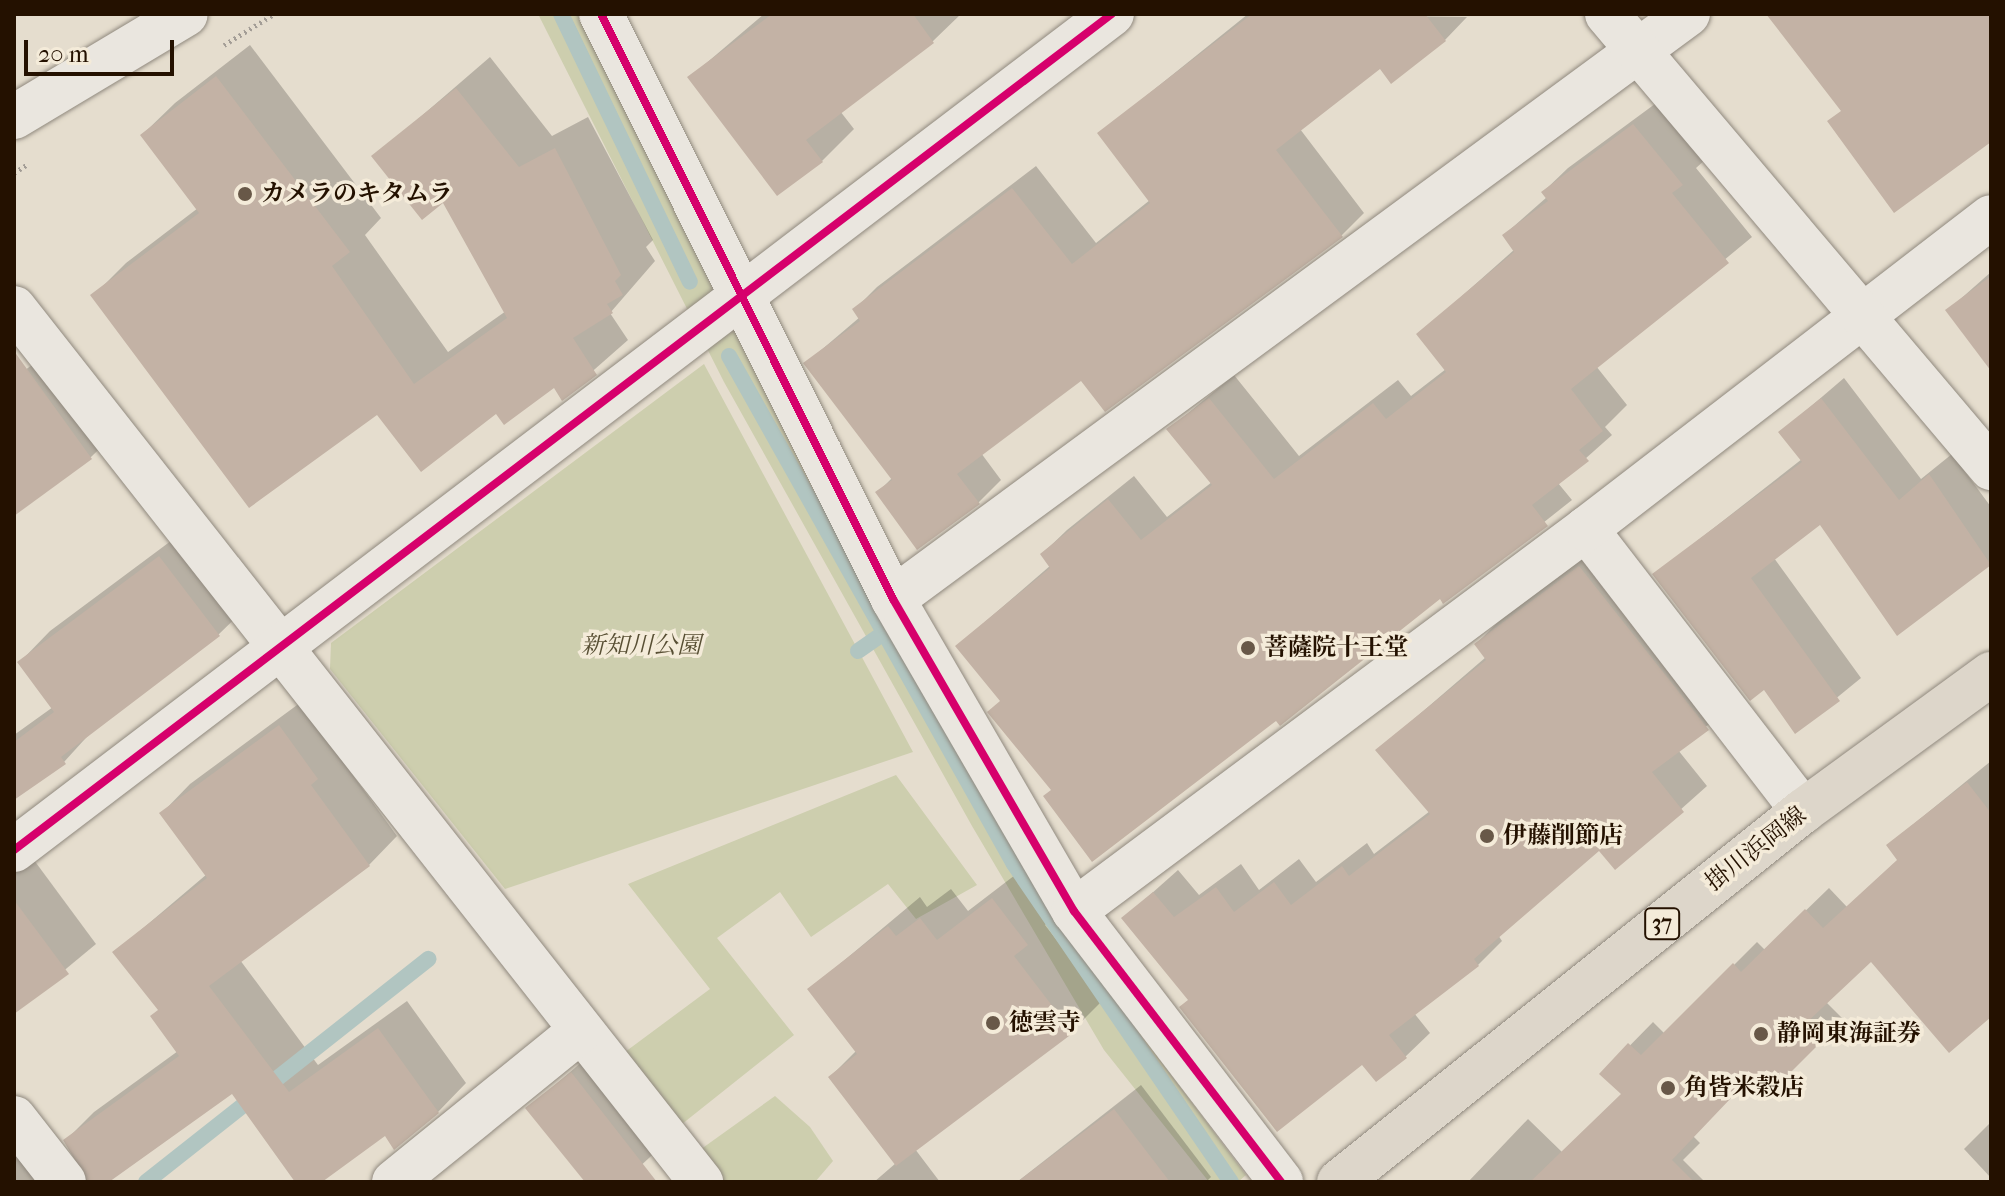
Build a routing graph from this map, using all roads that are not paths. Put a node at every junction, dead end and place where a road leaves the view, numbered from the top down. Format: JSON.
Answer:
{"nodes":[{"id":1,"x":186,"y":14,"type":"edge"},
{"id":2,"x":601,"y":14,"type":"edge"},
{"id":3,"x":1112,"y":14,"type":"edge"},
{"id":4,"x":1607,"y":14,"type":"edge"},
{"id":5,"x":1688,"y":14,"type":"edge"},
{"id":6,"x":1639,"y":51,"type":"junction"},
{"id":7,"x":14,"y":117,"type":"edge"},
{"id":8,"x":1991,"y":217,"type":"edge"},
{"id":9,"x":739,"y":293,"type":"junction"},
{"id":10,"x":14,"y":308,"type":"edge"},
{"id":11,"x":1861,"y":317,"type":"junction"},
{"id":12,"x":1991,"y":468,"type":"edge"},
{"id":13,"x":1586,"y":529,"type":"junction"},
{"id":14,"x":893,"y":599,"type":"junction"},
{"id":15,"x":281,"y":647,"type":"junction"},
{"id":16,"x":1991,"y":674,"type":"edge"},
{"id":17,"x":1803,"y":811,"type":"junction"},
{"id":18,"x":14,"y":850,"type":"edge"},
{"id":19,"x":1074,"y":911,"type":"junction"},
{"id":20,"x":579,"y":1032,"type":"junction"},
{"id":21,"x":14,"y":1118,"type":"edge"},
{"id":22,"x":64,"y":1182,"type":"edge"},
{"id":23,"x":394,"y":1182,"type":"edge"},
{"id":24,"x":701,"y":1182,"type":"edge"},
{"id":25,"x":1281,"y":1182,"type":"edge"},
{"id":26,"x":1339,"y":1182,"type":"edge"}],
"edges":[{"from":1,"to":7,"type":"street"},
{"from":2,"to":9,"type":"street"},
{"from":3,"to":9,"type":"street"},
{"from":4,"to":6,"type":"street"},
{"from":5,"to":6,"type":"street"},
{"from":6,"to":11,"type":"street"},
{"from":6,"to":14,"type":"street"},
{"from":8,"to":11,"type":"street"},
{"from":9,"to":14,"type":"street"},
{"from":9,"to":15,"type":"street"},
{"from":10,"to":15,"type":"street"},
{"from":11,"to":12,"type":"street"},
{"from":11,"to":13,"type":"street"},
{"from":13,"to":17,"type":"street"},
{"from":13,"to":19,"type":"street"},
{"from":14,"to":19,"type":"street"},
{"from":15,"to":18,"type":"street"},
{"from":15,"to":20,"type":"street"},
{"from":16,"to":17,"type":"main road","name":"掛川浜岡線","number":"37"},
{"from":17,"to":26,"type":"main road","name":"掛川浜岡線","number":"37"},
{"from":19,"to":25,"type":"street"},
{"from":20,"to":23,"type":"street"},
{"from":20,"to":24,"type":"street"},
{"from":21,"to":22,"type":"street"}]}
